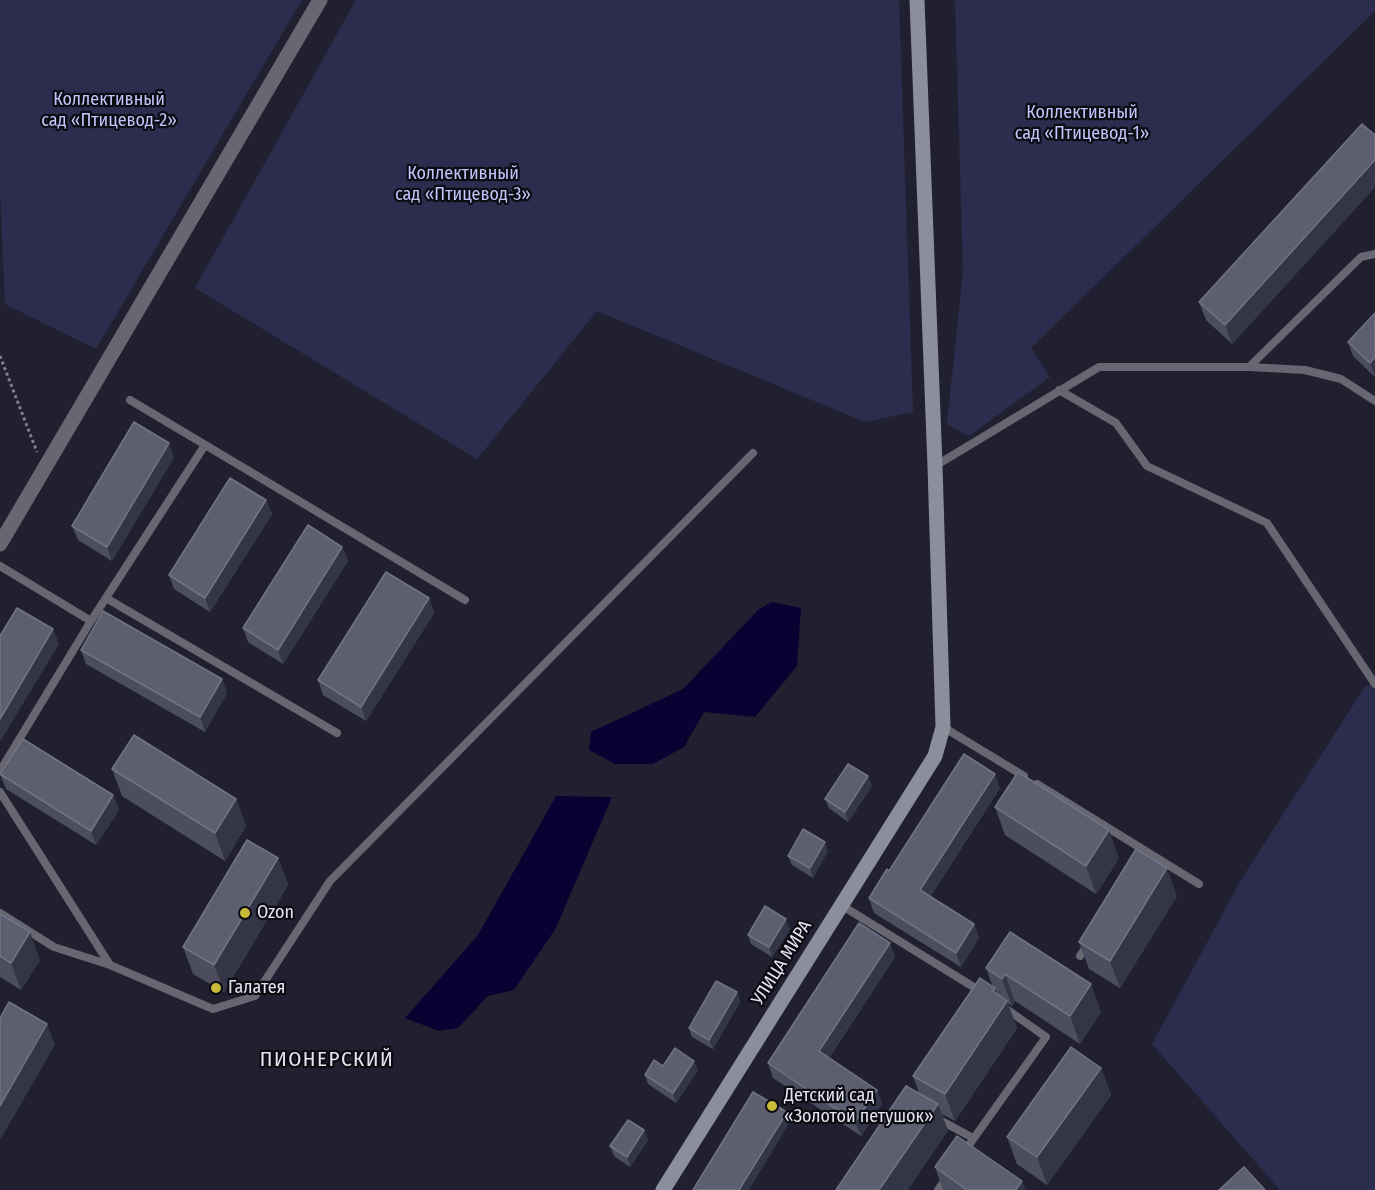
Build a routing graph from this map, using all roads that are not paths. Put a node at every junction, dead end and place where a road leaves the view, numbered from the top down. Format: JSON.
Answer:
{"nodes":[{"id":1,"x":320,"y":0,"type":"edge"},
{"id":2,"x":917,"y":0,"type":"edge"},
{"id":3,"x":1375,"y":254,"type":"edge"},
{"id":4,"x":1249,"y":367,"type":"junction"},
{"id":5,"x":1059,"y":390,"type":"junction"},
{"id":6,"x":130,"y":400,"type":"dead end"},
{"id":7,"x":1375,"y":401,"type":"edge"},
{"id":8,"x":205,"y":445,"type":"junction"},
{"id":9,"x":753,"y":453,"type":"dead end"},
{"id":10,"x":936,"y":466,"type":"junction"},
{"id":11,"x":0,"y":544,"type":"edge"},
{"id":12,"x":0,"y":566,"type":"edge"},
{"id":13,"x":106,"y":598,"type":"junction"},
{"id":14,"x":465,"y":600,"type":"dead end"},
{"id":15,"x":91,"y":621,"type":"junction"},
{"id":16,"x":1375,"y":684,"type":"edge"},
{"id":17,"x":943,"y":727,"type":"junction"},
{"id":18,"x":337,"y":733,"type":"dead end"},
{"id":19,"x":0,"y":771,"type":"edge"},
{"id":20,"x":0,"y":792,"type":"edge"},
{"id":21,"x":1144,"y":850,"type":"junction"},
{"id":22,"x":1138,"y":860,"type":"edge"},
{"id":23,"x":1199,"y":884,"type":"dead end"},
{"id":24,"x":841,"y":906,"type":"junction"},
{"id":25,"x":0,"y":913,"type":"edge"},
{"id":26,"x":1092,"y":937,"type":"edge"},
{"id":27,"x":1080,"y":957,"type":"edge"},
{"id":28,"x":110,"y":965,"type":"junction"},
{"id":29,"x":979,"y":996,"type":"edge"},
{"id":30,"x":998,"y":1003,"type":"edge"},
{"id":31,"x":928,"y":1113,"type":"edge"},
{"id":32,"x":973,"y":1138,"type":"junction"},
{"id":33,"x":962,"y":1156,"type":"edge"},
{"id":34,"x":950,"y":1173,"type":"edge"},
{"id":35,"x":663,"y":1190,"type":"edge"},
{"id":36,"x":938,"y":1190,"type":"edge"}],
"edges":[{"from":1,"to":11,"type":"street"},
{"from":2,"to":10,"type":"street","name":"УЛИЦА МИРА"},
{"from":3,"to":4,"type":"lane"},
{"from":4,"to":5,"type":"lane"},
{"from":4,"to":7,"type":"lane"},
{"from":5,"to":10,"type":"lane"},
{"from":5,"to":16,"type":"lane"},
{"from":6,"to":8,"type":"lane"},
{"from":8,"to":13,"type":"lane"},
{"from":8,"to":14,"type":"lane"},
{"from":9,"to":28,"type":"lane"},
{"from":10,"to":17,"type":"street","name":"УЛИЦА МИРА"},
{"from":12,"to":15,"type":"lane"},
{"from":13,"to":15,"type":"lane"},
{"from":13,"to":18,"type":"lane"},
{"from":15,"to":19,"type":"lane"},
{"from":17,"to":21,"type":"lane"},
{"from":17,"to":24,"type":"street","name":"УЛИЦА МИРА"},
{"from":20,"to":28,"type":"lane"},
{"from":21,"to":22,"type":"lane"},
{"from":21,"to":23,"type":"lane"},
{"from":24,"to":29,"type":"lane"},
{"from":24,"to":35,"type":"street","name":"УЛИЦА МИРА"},
{"from":25,"to":28,"type":"lane"},
{"from":26,"to":27,"type":"lane"},
{"from":30,"to":32,"type":"lane"},
{"from":31,"to":32,"type":"lane"},
{"from":32,"to":33,"type":"lane"},
{"from":34,"to":36,"type":"lane"}]}
